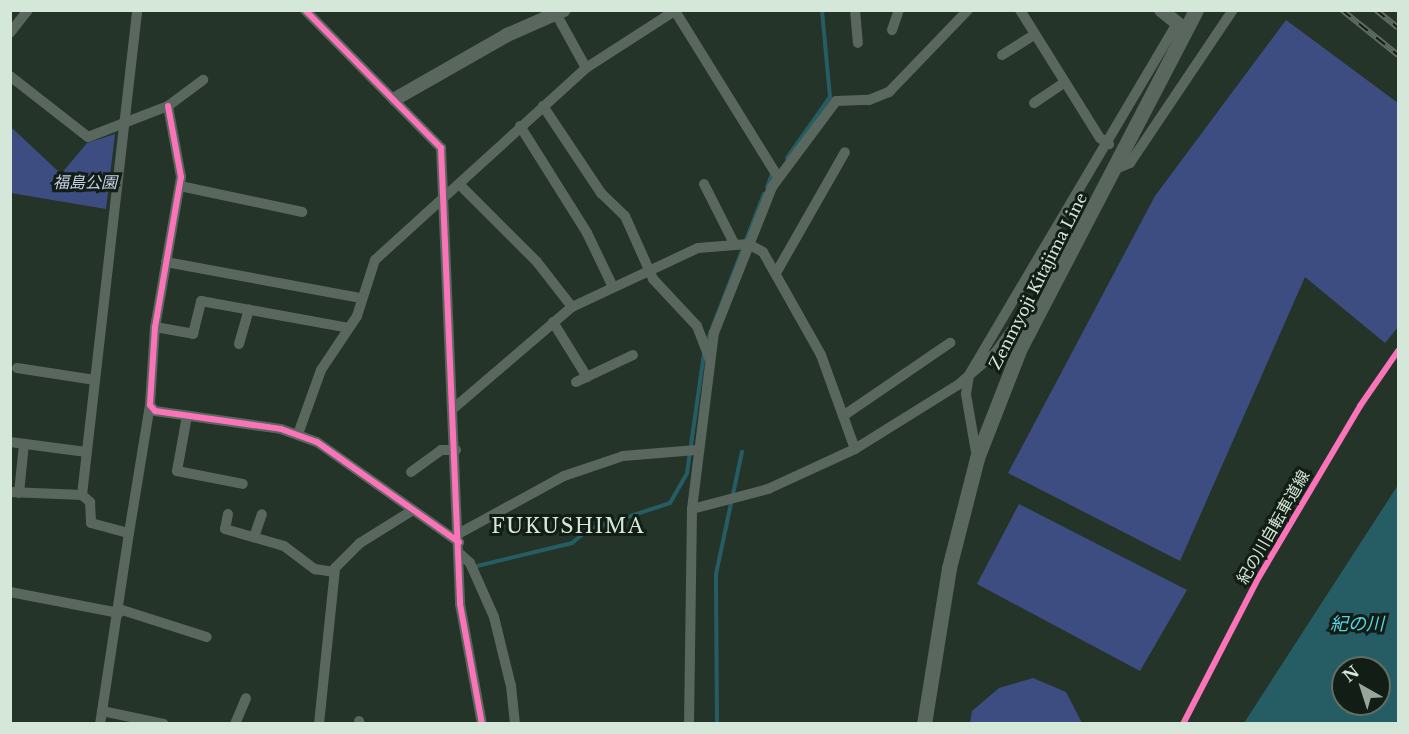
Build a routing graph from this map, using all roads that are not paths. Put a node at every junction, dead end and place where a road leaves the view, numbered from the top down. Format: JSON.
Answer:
{"nodes":[{"id":1,"x":28,"y":10,"type":"edge"},
{"id":2,"x":137,"y":10,"type":"edge"},
{"id":3,"x":305,"y":10,"type":"edge"},
{"id":4,"x":855,"y":10,"type":"edge"},
{"id":5,"x":899,"y":10,"type":"edge"},
{"id":6,"x":968,"y":10,"type":"edge"},
{"id":7,"x":1020,"y":10,"type":"edge"},
{"id":8,"x":1161,"y":10,"type":"edge"},
{"id":9,"x":1196,"y":10,"type":"edge"},
{"id":10,"x":1233,"y":10,"type":"edge"},
{"id":11,"x":557,"y":11,"type":"edge"},
{"id":12,"x":676,"y":11,"type":"edge"},
{"id":13,"x":1181,"y":27,"type":"junction"},
{"id":14,"x":892,"y":30,"type":"dead end"},
{"id":15,"x":10,"y":33,"type":"edge"},
{"id":16,"x":1035,"y":34,"type":"junction"},
{"id":17,"x":858,"y":43,"type":"dead end"},
{"id":18,"x":1002,"y":55,"type":"dead end"},
{"id":19,"x":586,"y":69,"type":"junction"},
{"id":20,"x":10,"y":76,"type":"edge"},
{"id":21,"x":203,"y":80,"type":"dead end"},
{"id":22,"x":1065,"y":82,"type":"junction"},
{"id":23,"x":395,"y":99,"type":"junction"},
{"id":24,"x":1034,"y":103,"type":"dead end"},
{"id":25,"x":168,"y":106,"type":"junction"},
{"id":26,"x":543,"y":106,"type":"junction"},
{"id":27,"x":124,"y":124,"type":"junction"},
{"id":28,"x":520,"y":126,"type":"junction"},
{"id":29,"x":1109,"y":144,"type":"junction"},
{"id":30,"x":845,"y":152,"type":"dead end"},
{"id":31,"x":1115,"y":169,"type":"junction"},
{"id":32,"x":778,"y":177,"type":"junction"},
{"id":33,"x":459,"y":184,"type":"junction"},
{"id":34,"x":704,"y":184,"type":"dead end"},
{"id":35,"x":180,"y":186,"type":"junction"},
{"id":36,"x":444,"y":199,"type":"junction"},
{"id":37,"x":302,"y":212,"type":"dead end"},
{"id":38,"x":741,"y":244,"type":"junction"},
{"id":39,"x":166,"y":262,"type":"junction"},
{"id":40,"x":649,"y":271,"type":"junction"},
{"id":41,"x":776,"y":273,"type":"junction"},
{"id":42,"x":612,"y":285,"type":"junction"},
{"id":43,"x":360,"y":298,"type":"junction"},
{"id":44,"x":572,"y":307,"type":"junction"},
{"id":45,"x":1041,"y":308,"type":"junction"},
{"id":46,"x":249,"y":309,"type":"junction"},
{"id":47,"x":553,"y":322,"type":"junction"},
{"id":48,"x":155,"y":327,"type":"junction"},
{"id":49,"x":349,"y":328,"type":"junction"},
{"id":50,"x":950,"y":343,"type":"dead end"},
{"id":51,"x":240,"y":344,"type":"dead end"},
{"id":52,"x":706,"y":353,"type":"junction"},
{"id":53,"x":633,"y":355,"type":"dead end"},
{"id":54,"x":17,"y":368,"type":"dead end"},
{"id":55,"x":969,"y":375,"type":"junction"},
{"id":56,"x":587,"y":377,"type":"junction"},
{"id":57,"x":95,"y":380,"type":"junction"},
{"id":58,"x":576,"y":382,"type":"dead end"},
{"id":59,"x":150,"y":405,"type":"junction"},
{"id":60,"x":454,"y":408,"type":"junction"},
{"id":61,"x":187,"y":416,"type":"junction"},
{"id":62,"x":843,"y":416,"type":"junction"},
{"id":63,"x":298,"y":434,"type":"junction"},
{"id":64,"x":10,"y":442,"type":"edge"},
{"id":65,"x":24,"y":444,"type":"junction"},
{"id":66,"x":855,"y":449,"type":"junction"},
{"id":67,"x":456,"y":450,"type":"junction"},
{"id":68,"x":693,"y":450,"type":"junction"},
{"id":69,"x":87,"y":452,"type":"junction"},
{"id":70,"x":977,"y":458,"type":"junction"},
{"id":71,"x":411,"y":472,"type":"dead end"},
{"id":72,"x":243,"y":484,"type":"dead end"},
{"id":73,"x":15,"y":492,"type":"edge"},
{"id":74,"x":82,"y":495,"type":"junction"},
{"id":75,"x":692,"y":508,"type":"junction"},
{"id":76,"x":413,"y":510,"type":"junction"},
{"id":77,"x":228,"y":514,"type":"dead end"},
{"id":78,"x":262,"y":514,"type":"dead end"},
{"id":79,"x":129,"y":533,"type":"junction"},
{"id":80,"x":254,"y":537,"type":"junction"},
{"id":81,"x":459,"y":543,"type":"junction"},
{"id":82,"x":334,"y":572,"type":"junction"},
{"id":83,"x":10,"y":592,"type":"edge"},
{"id":84,"x":119,"y":611,"type":"junction"},
{"id":85,"x":207,"y":637,"type":"dead end"},
{"id":86,"x":246,"y":698,"type":"dead end"},
{"id":87,"x":102,"y":711,"type":"junction"},
{"id":88,"x":100,"y":723,"type":"edge"},
{"id":89,"x":164,"y":723,"type":"edge"},
{"id":90,"x":235,"y":723,"type":"edge"},
{"id":91,"x":319,"y":723,"type":"edge"},
{"id":92,"x":482,"y":723,"type":"edge"},
{"id":93,"x":515,"y":723,"type":"edge"},
{"id":94,"x":689,"y":723,"type":"edge"},
{"id":95,"x":924,"y":723,"type":"edge"}],
"edges":[{"from":1,"to":15,"type":"street"},
{"from":2,"to":27,"type":"street"},
{"from":3,"to":23,"type":"street"},
{"from":4,"to":17,"type":"street"},
{"from":5,"to":14,"type":"street"},
{"from":6,"to":32,"type":"street"},
{"from":7,"to":16,"type":"street"},
{"from":8,"to":13,"type":"street"},
{"from":9,"to":13,"type":"main road","name":"Zenmyoji Kitajima Line"},
{"from":10,"to":31,"type":"street"},
{"from":11,"to":19,"type":"street"},
{"from":11,"to":23,"type":"street"},
{"from":12,"to":19,"type":"street"},
{"from":12,"to":32,"type":"street"},
{"from":13,"to":29,"type":"street"},
{"from":13,"to":31,"type":"main road","name":"Zenmyoji Kitajima Line"},
{"from":16,"to":18,"type":"street"},
{"from":16,"to":22,"type":"street"},
{"from":19,"to":26,"type":"street"},
{"from":20,"to":27,"type":"street"},
{"from":21,"to":25,"type":"street"},
{"from":22,"to":24,"type":"street"},
{"from":22,"to":29,"type":"street"},
{"from":23,"to":36,"type":"street"},
{"from":25,"to":27,"type":"street"},
{"from":25,"to":35,"type":"street"},
{"from":26,"to":28,"type":"street"},
{"from":26,"to":40,"type":"street"},
{"from":27,"to":57,"type":"street"},
{"from":28,"to":33,"type":"street"},
{"from":28,"to":42,"type":"street"},
{"from":29,"to":55,"type":"street"},
{"from":30,"to":41,"type":"street"},
{"from":31,"to":45,"type":"main road","name":"Zenmyoji Kitajima Line"},
{"from":32,"to":38,"type":"street"},
{"from":33,"to":36,"type":"street"},
{"from":33,"to":44,"type":"street"},
{"from":34,"to":38,"type":"street"},
{"from":35,"to":37,"type":"street"},
{"from":35,"to":39,"type":"street"},
{"from":36,"to":43,"type":"street"},
{"from":36,"to":60,"type":"street"},
{"from":38,"to":40,"type":"street"},
{"from":38,"to":41,"type":"street"},
{"from":38,"to":52,"type":"street"},
{"from":39,"to":43,"type":"street"},
{"from":39,"to":48,"type":"street"},
{"from":40,"to":42,"type":"street"},
{"from":40,"to":52,"type":"street"},
{"from":41,"to":62,"type":"street"},
{"from":42,"to":44,"type":"street"},
{"from":43,"to":49,"type":"street"},
{"from":44,"to":47,"type":"street"},
{"from":45,"to":55,"type":"street"},
{"from":45,"to":70,"type":"main road","name":"Zenmyoji Kitajima Line"},
{"from":46,"to":48,"type":"street"},
{"from":46,"to":49,"type":"street"},
{"from":46,"to":51,"type":"street"},
{"from":47,"to":56,"type":"street"},
{"from":47,"to":60,"type":"street"},
{"from":48,"to":59,"type":"street"},
{"from":49,"to":63,"type":"street"},
{"from":50,"to":62,"type":"street"},
{"from":52,"to":68,"type":"street"},
{"from":53,"to":56,"type":"street"},
{"from":54,"to":57,"type":"street"},
{"from":55,"to":66,"type":"street"},
{"from":55,"to":70,"type":"street"},
{"from":56,"to":58,"type":"street"},
{"from":57,"to":69,"type":"street"},
{"from":59,"to":61,"type":"street"},
{"from":59,"to":79,"type":"street"},
{"from":60,"to":67,"type":"street"},
{"from":61,"to":63,"type":"street"},
{"from":61,"to":72,"type":"street"},
{"from":62,"to":66,"type":"street"},
{"from":63,"to":76,"type":"street"},
{"from":64,"to":65,"type":"street"},
{"from":65,"to":69,"type":"street"},
{"from":65,"to":73,"type":"street"},
{"from":66,"to":75,"type":"street"},
{"from":67,"to":71,"type":"street"},
{"from":67,"to":81,"type":"street"},
{"from":68,"to":75,"type":"street"},
{"from":68,"to":81,"type":"street"},
{"from":69,"to":74,"type":"street"},
{"from":70,"to":95,"type":"main road","name":"Zenmyoji Kitajima Line"},
{"from":73,"to":74,"type":"street"},
{"from":74,"to":79,"type":"street"},
{"from":75,"to":94,"type":"street"},
{"from":76,"to":81,"type":"street"},
{"from":76,"to":82,"type":"street"},
{"from":77,"to":80,"type":"street"},
{"from":78,"to":80,"type":"street"},
{"from":79,"to":84,"type":"street"},
{"from":80,"to":82,"type":"street"},
{"from":81,"to":92,"type":"street"},
{"from":81,"to":93,"type":"street"},
{"from":82,"to":91,"type":"street"},
{"from":83,"to":84,"type":"street"},
{"from":84,"to":85,"type":"street"},
{"from":84,"to":87,"type":"street"},
{"from":86,"to":90,"type":"street"},
{"from":87,"to":88,"type":"street"},
{"from":87,"to":89,"type":"street"}]}
